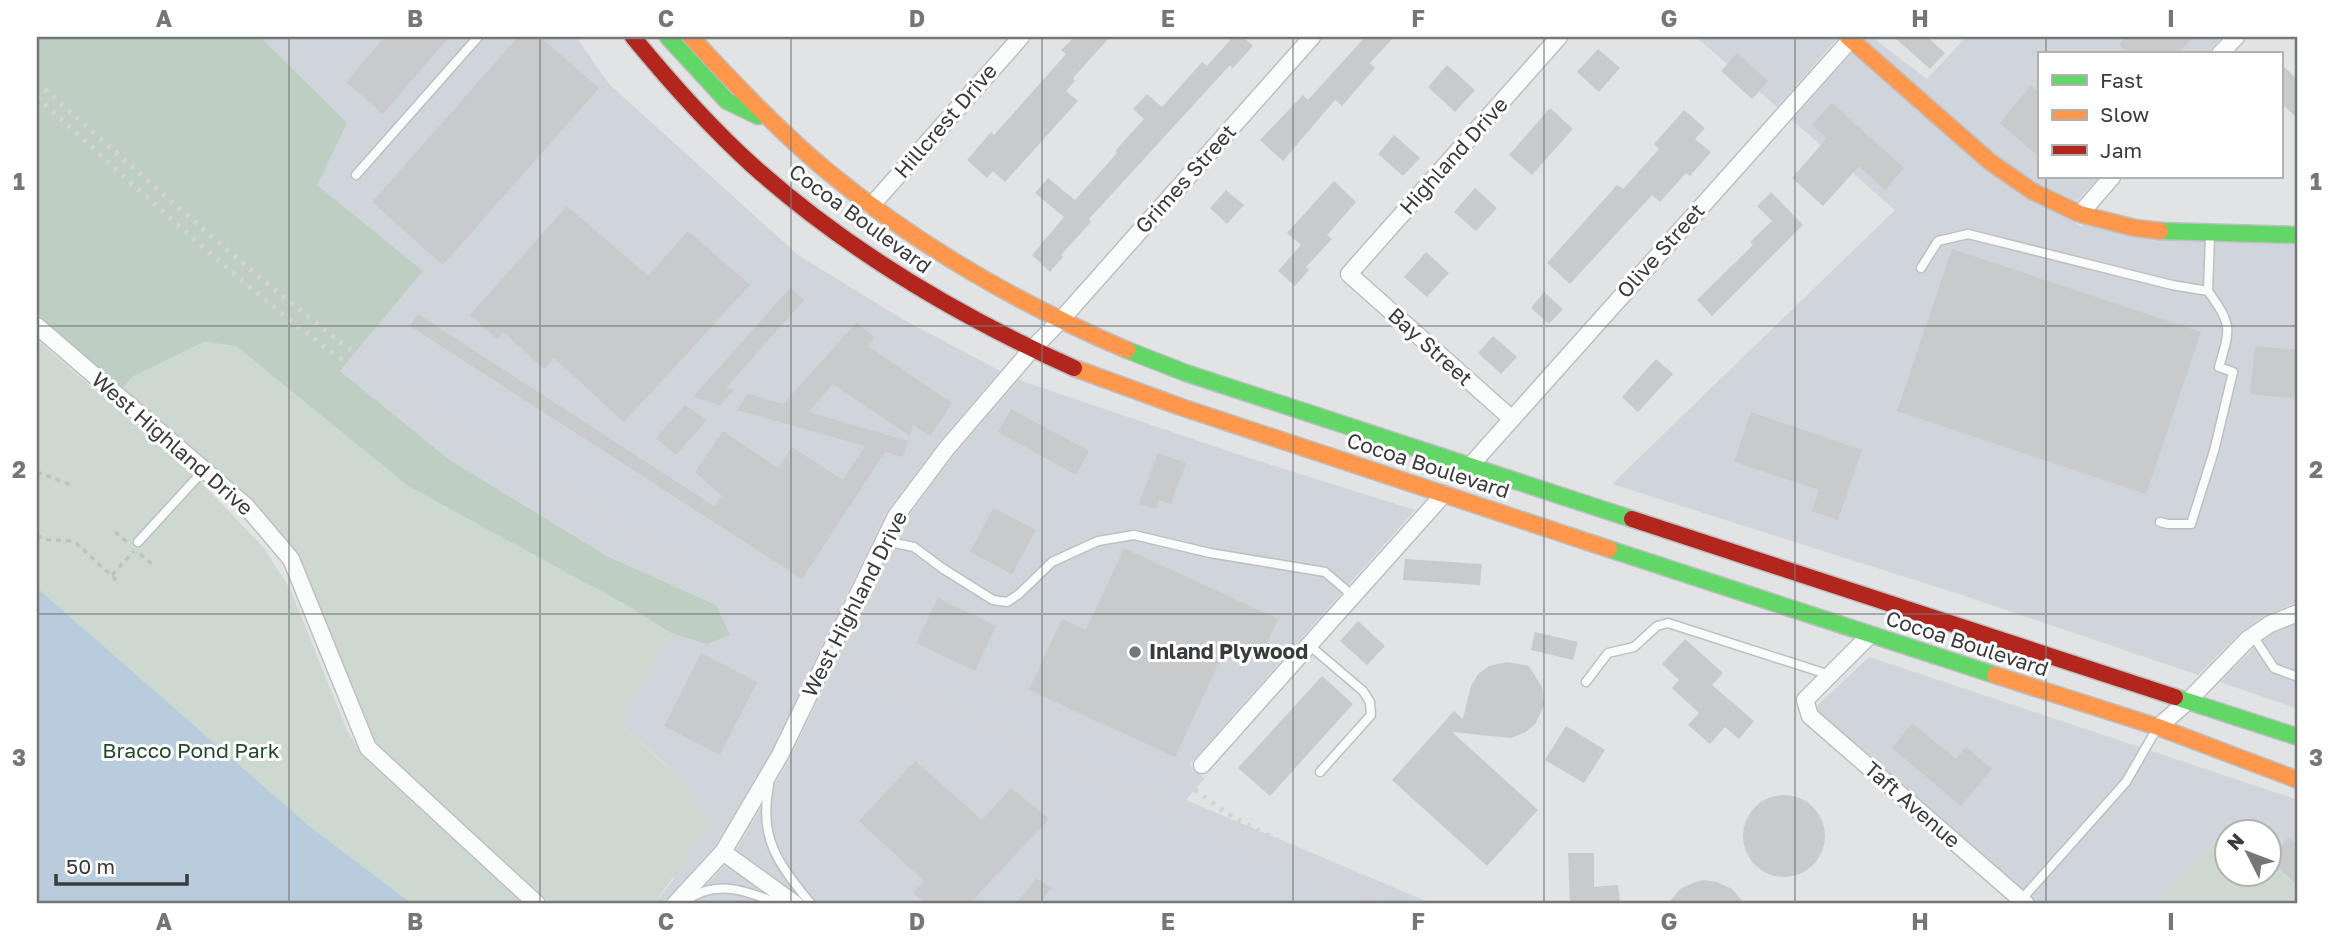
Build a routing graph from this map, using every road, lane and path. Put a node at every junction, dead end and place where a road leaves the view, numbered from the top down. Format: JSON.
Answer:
{"nodes":[{"id":1,"x":478,"y":37,"type":"edge"},
{"id":2,"x":633,"y":37,"type":"edge"},
{"id":3,"x":668,"y":37,"type":"edge"},
{"id":4,"x":691,"y":37,"type":"edge"},
{"id":5,"x":1021,"y":37,"type":"edge"},
{"id":6,"x":1312,"y":37,"type":"edge"},
{"id":7,"x":1559,"y":37,"type":"edge"},
{"id":8,"x":2236,"y":37,"type":"edge"},
{"id":9,"x":1851,"y":38,"type":"edge"},
{"id":10,"x":2222,"y":52,"type":"edge"},
{"id":11,"x":774,"y":123,"type":"junction"},
{"id":12,"x":356,"y":175,"type":"dead end"},
{"id":13,"x":2111,"y":178,"type":"edge"},
{"id":14,"x":872,"y":206,"type":"junction"},
{"id":15,"x":2080,"y":214,"type":"junction"},
{"id":16,"x":2210,"y":233,"type":"junction"},
{"id":17,"x":2298,"y":235,"type":"edge"},
{"id":18,"x":1921,"y":268,"type":"dead end"},
{"id":19,"x":1349,"y":274,"type":"joint"},
{"id":20,"x":2208,"y":291,"type":"junction"},
{"id":21,"x":1060,"y":321,"type":"junction"},
{"id":22,"x":37,"y":326,"type":"edge"},
{"id":23,"x":1032,"y":349,"type":"junction"},
{"id":24,"x":1511,"y":419,"type":"junction"},
{"id":25,"x":1252,"y":430,"type":"junction"},
{"id":26,"x":1338,"y":442,"type":"dead end"},
{"id":27,"x":1470,"y":466,"type":"junction"},
{"id":28,"x":204,"y":470,"type":"junction"},
{"id":29,"x":37,"y":472,"type":"edge"},
{"id":30,"x":1432,"y":472,"type":"dead end"},
{"id":31,"x":71,"y":485,"type":"dead end"},
{"id":32,"x":1444,"y":494,"type":"junction"},
{"id":33,"x":2160,"y":522,"type":"dead end"},
{"id":34,"x":37,"y":535,"type":"edge"},
{"id":35,"x":885,"y":541,"type":"junction"},
{"id":36,"x":1702,"y":543,"type":"junction"},
{"id":37,"x":137,"y":546,"type":"joint"},
{"id":38,"x":112,"y":575,"type":"junction"},
{"id":39,"x":116,"y":580,"type":"dead end"},
{"id":40,"x":1353,"y":596,"type":"junction"},
{"id":41,"x":2298,"y":613,"type":"edge"},
{"id":42,"x":1870,"y":635,"type":"junction"},
{"id":43,"x":2253,"y":636,"type":"junction"},
{"id":44,"x":1309,"y":645,"type":"junction"},
{"id":45,"x":1830,"y":675,"type":"junction"},
{"id":46,"x":2298,"y":677,"type":"edge"},
{"id":47,"x":1586,"y":682,"type":"dead end"},
{"id":48,"x":2187,"y":702,"type":"junction"},
{"id":49,"x":2158,"y":727,"type":"junction"},
{"id":50,"x":2298,"y":737,"type":"edge"},
{"id":51,"x":780,"y":755,"type":"junction"},
{"id":52,"x":1202,"y":765,"type":"dead end"},
{"id":53,"x":1321,"y":772,"type":"dead end"},
{"id":54,"x":2298,"y":780,"type":"edge"},
{"id":55,"x":723,"y":852,"type":"junction"},
{"id":56,"x":2023,"y":902,"type":"edge"},
{"id":57,"x":537,"y":904,"type":"edge"},
{"id":58,"x":675,"y":904,"type":"edge"},
{"id":59,"x":682,"y":904,"type":"edge"},
{"id":60,"x":779,"y":904,"type":"edge"},
{"id":61,"x":794,"y":904,"type":"edge"},
{"id":62,"x":811,"y":904,"type":"edge"}],
"edges":[{"from":1,"to":12,"type":"lane"},
{"from":2,"to":23,"type":"main road","name":"Cocoa Boulevard"},
{"from":3,"to":11,"type":"main road"},
{"from":4,"to":11,"type":"main road","name":"Cocoa Boulevard"},
{"from":5,"to":14,"type":"street","name":"Hillcrest Drive"},
{"from":6,"to":21,"type":"street","name":"Grimes Street"},
{"from":7,"to":19,"type":"street","name":"Highland Drive"},
{"from":8,"to":10,"type":"street"},
{"from":9,"to":15,"type":"main road"},
{"from":9,"to":24,"type":"street","name":"Olive Street"},
{"from":11,"to":14,"type":"main road","name":"Cocoa Boulevard"},
{"from":13,"to":15,"type":"street"},
{"from":14,"to":21,"type":"main road","name":"Cocoa Boulevard"},
{"from":15,"to":16,"type":"main road"},
{"from":16,"to":17,"type":"main road"},
{"from":16,"to":20,"type":"lane"},
{"from":18,"to":20,"type":"lane"},
{"from":19,"to":24,"type":"street","name":"Bay Street"},
{"from":20,"to":33,"type":"lane"},
{"from":21,"to":23,"type":"street","name":"West Highland Drive"},
{"from":21,"to":27,"type":"main road","name":"Cocoa Boulevard"},
{"from":22,"to":28,"type":"street","name":"West Highland Drive"},
{"from":23,"to":25,"type":"main road","name":"Cocoa Boulevard"},
{"from":23,"to":35,"type":"street","name":"West Highland Drive"},
{"from":24,"to":27,"type":"street","name":"Olive Street"},
{"from":25,"to":26,"type":"main road"},
{"from":25,"to":32,"type":"main road","name":"Cocoa Boulevard"},
{"from":27,"to":30,"type":"main road"},
{"from":27,"to":36,"type":"main road","name":"Cocoa Boulevard"},
{"from":28,"to":37,"type":"lane"},
{"from":28,"to":57,"type":"street","name":"West Highland Drive"},
{"from":29,"to":31,"type":"path"},
{"from":32,"to":36,"type":"main road"},
{"from":32,"to":40,"type":"street"},
{"from":32,"to":42,"type":"main road","name":"Cocoa Boulevard"},
{"from":34,"to":38,"type":"path"},
{"from":35,"to":40,"type":"lane"},
{"from":35,"to":51,"type":"street","name":"West Highland Drive"},
{"from":36,"to":48,"type":"main road","name":"Cocoa Boulevard"},
{"from":37,"to":38,"type":"path"},
{"from":38,"to":39,"type":"path"},
{"from":40,"to":44,"type":"street"},
{"from":41,"to":43,"type":"street"},
{"from":42,"to":45,"type":"street"},
{"from":42,"to":49,"type":"main road","name":"Cocoa Boulevard"},
{"from":43,"to":46,"type":"lane"},
{"from":43,"to":48,"type":"street"},
{"from":44,"to":52,"type":"street"},
{"from":44,"to":53,"type":"lane"},
{"from":45,"to":47,"type":"lane"},
{"from":45,"to":56,"type":"street","name":"Taft Avenue"},
{"from":48,"to":49,"type":"street"},
{"from":48,"to":50,"type":"main road","name":"Cocoa Boulevard"},
{"from":49,"to":54,"type":"main road","name":"Cocoa Boulevard"},
{"from":49,"to":56,"type":"lane"},
{"from":51,"to":55,"type":"street","name":"West Highland Drive"},
{"from":51,"to":62,"type":"lane"},
{"from":55,"to":58,"type":"street","name":"West Highland Drive"},
{"from":55,"to":61,"type":"street"},
{"from":59,"to":60,"type":"lane"}]}
